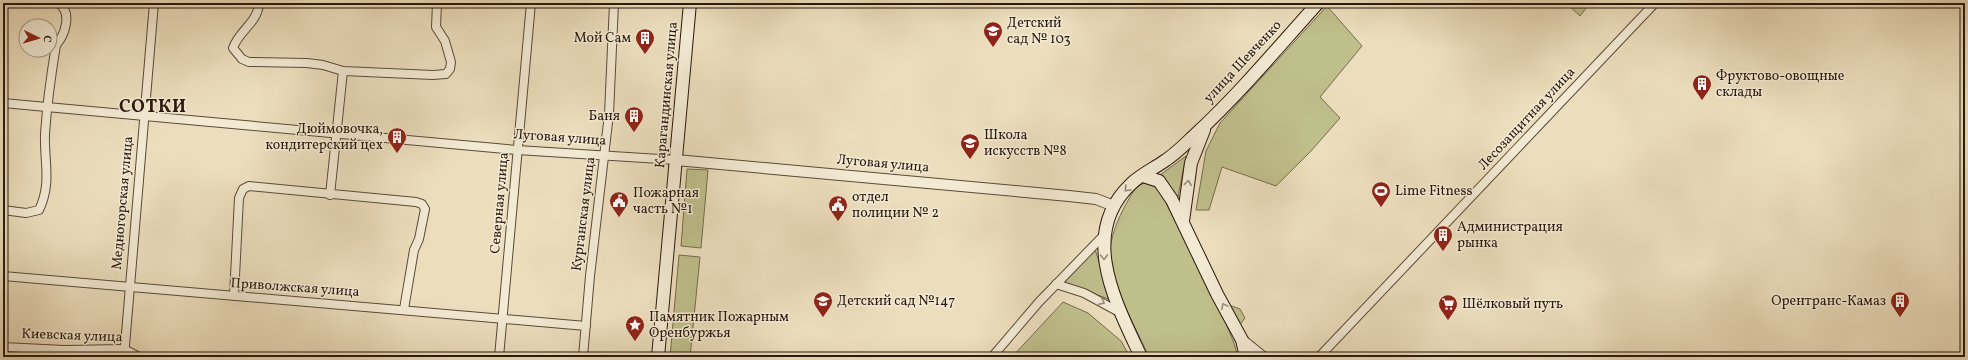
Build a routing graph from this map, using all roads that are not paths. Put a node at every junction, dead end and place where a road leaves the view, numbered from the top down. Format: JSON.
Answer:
{"nodes":[{"id":1,"x":58,"y":3,"type":"edge"},
{"id":2,"x":154,"y":3,"type":"edge"},
{"id":3,"x":259,"y":3,"type":"edge"},
{"id":4,"x":437,"y":3,"type":"edge"},
{"id":5,"x":531,"y":3,"type":"edge"},
{"id":6,"x":614,"y":3,"type":"edge"},
{"id":7,"x":690,"y":3,"type":"edge"},
{"id":8,"x":1318,"y":3,"type":"edge"},
{"id":9,"x":1655,"y":3,"type":"edge"},
{"id":10,"x":343,"y":71,"type":"junction"},
{"id":11,"x":3,"y":103,"type":"edge"},
{"id":12,"x":47,"y":106,"type":"junction"},
{"id":13,"x":143,"y":116,"type":"junction"},
{"id":14,"x":1207,"y":123,"type":"junction"},
{"id":15,"x":335,"y":134,"type":"junction"},
{"id":16,"x":517,"y":150,"type":"junction"},
{"id":17,"x":604,"y":155,"type":"junction"},
{"id":18,"x":676,"y":160,"type":"junction"},
{"id":19,"x":1143,"y":176,"type":"junction"},
{"id":20,"x":330,"y":195,"type":"junction"},
{"id":21,"x":1114,"y":206,"type":"junction"},
{"id":22,"x":3,"y":210,"type":"edge"},
{"id":23,"x":1183,"y":221,"type":"junction"},
{"id":24,"x":1106,"y":233,"type":"junction"},
{"id":25,"x":3,"y":276,"type":"edge"},
{"id":26,"x":1056,"y":284,"type":"junction"},
{"id":27,"x":129,"y":287,"type":"junction"},
{"id":28,"x":234,"y":296,"type":"junction"},
{"id":29,"x":404,"y":309,"type":"junction"},
{"id":30,"x":1121,"y":313,"type":"junction"},
{"id":31,"x":503,"y":318,"type":"junction"},
{"id":32,"x":586,"y":326,"type":"junction"},
{"id":33,"x":1242,"y":340,"type":"junction"},
{"id":34,"x":3,"y":346,"type":"edge"},
{"id":35,"x":124,"y":353,"type":"edge"},
{"id":36,"x":139,"y":357,"type":"edge"},
{"id":37,"x":500,"y":357,"type":"edge"},
{"id":38,"x":584,"y":357,"type":"edge"},
{"id":39,"x":658,"y":357,"type":"edge"},
{"id":40,"x":992,"y":357,"type":"edge"},
{"id":41,"x":1141,"y":357,"type":"edge"},
{"id":42,"x":1246,"y":357,"type":"edge"},
{"id":43,"x":1263,"y":357,"type":"edge"},
{"id":44,"x":1319,"y":357,"type":"edge"}],
"edges":[{"from":1,"to":12,"type":"street"},
{"from":2,"to":13,"type":"street","name":"Медногорская улица"},
{"from":3,"to":10,"type":"street"},
{"from":4,"to":10,"type":"street"},
{"from":5,"to":16,"type":"street","name":"Северная улица"},
{"from":6,"to":17,"type":"street","name":"Курганская улица"},
{"from":7,"to":18,"type":"main road","name":"Карагандинская улица"},
{"from":8,"to":14,"type":"main road","name":"улица Шевченко"},
{"from":9,"to":44,"type":"street","name":"Лесозащитная улица"},
{"from":10,"to":15,"type":"street"},
{"from":11,"to":12,"type":"street","name":"Луговая улица"},
{"from":12,"to":13,"type":"street","name":"Луговая улица"},
{"from":12,"to":22,"type":"street"},
{"from":13,"to":15,"type":"street","name":"Луговая улица"},
{"from":13,"to":27,"type":"street","name":"Медногорская улица"},
{"from":14,"to":19,"type":"main road","name":"улица Шевченко"},
{"from":23,"to":14,"type":"main road","name":"улица Шевченко","one_way":true},
{"from":15,"to":16,"type":"street","name":"Луговая улица"},
{"from":15,"to":20,"type":"street"},
{"from":16,"to":17,"type":"street","name":"Луговая улица"},
{"from":16,"to":31,"type":"street","name":"Северная улица"},
{"from":17,"to":18,"type":"street","name":"Луговая улица"},
{"from":17,"to":32,"type":"street","name":"Курганская улица"},
{"from":18,"to":21,"type":"street","name":"Луговая улица"},
{"from":18,"to":39,"type":"main road","name":"Карагандинская улица"},
{"from":19,"to":21,"type":"main road","name":"улица Шевченко","one_way":true},
{"from":19,"to":23,"type":"main road"},
{"from":20,"to":28,"type":"street"},
{"from":20,"to":29,"type":"street"},
{"from":21,"to":24,"type":"main road","name":"улица Шевченко"},
{"from":33,"to":23,"type":"main road","one_way":true},
{"from":24,"to":26,"type":"street"},
{"from":24,"to":30,"type":"main road","name":"улица Шевченко","one_way":true},
{"from":25,"to":27,"type":"street","name":"Приволжская улица"},
{"from":26,"to":30,"type":"street","one_way":true},
{"from":26,"to":40,"type":"street"},
{"from":27,"to":28,"type":"street","name":"Приволжская улица"},
{"from":27,"to":35,"type":"street","name":"Медногорская улица"},
{"from":28,"to":29,"type":"street","name":"Приволжская улица"},
{"from":29,"to":31,"type":"street","name":"Приволжская улица"},
{"from":30,"to":41,"type":"main road","name":"улица Шевченко"},
{"from":31,"to":32,"type":"street","name":"Приволжская улица"},
{"from":31,"to":37,"type":"street","name":"Северная улица"},
{"from":32,"to":38,"type":"street","name":"Курганская улица"},
{"from":33,"to":42,"type":"main road"},
{"from":33,"to":43,"type":"street"},
{"from":34,"to":35,"type":"street","name":"Киевская улица"},
{"from":35,"to":36,"type":"street","name":"Киевская улица"}]}
